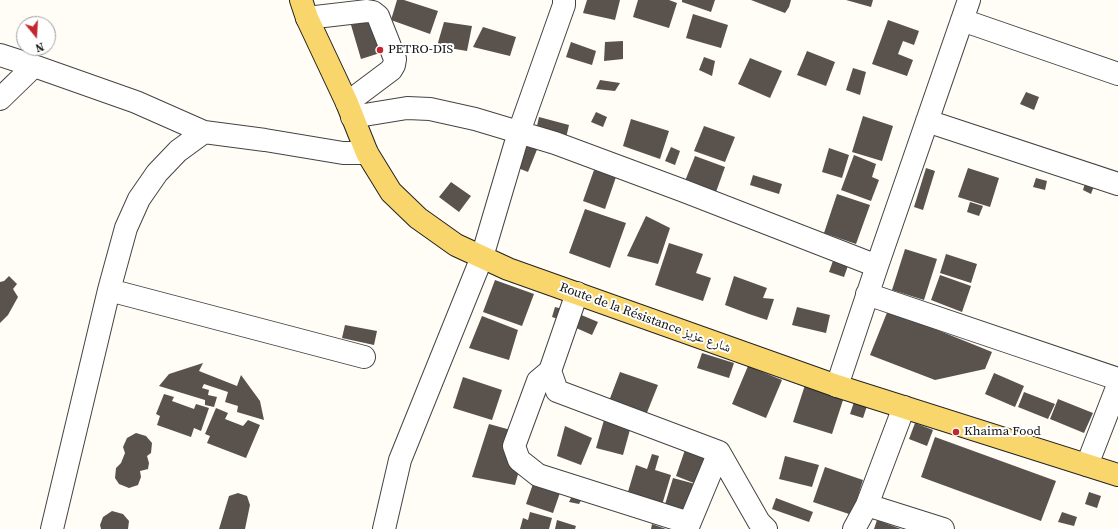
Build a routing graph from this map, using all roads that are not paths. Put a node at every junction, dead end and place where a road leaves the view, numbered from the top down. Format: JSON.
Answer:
{"nodes":[{"id":1,"x":564,"y":0,"type":"edge"},
{"id":2,"x":304,"y":9,"type":"edge"},
{"id":3,"x":965,"y":10,"type":"edge"},
{"id":4,"x":0,"y":55,"type":"edge"},
{"id":5,"x":34,"y":66,"type":"junction"},
{"id":6,"x":1118,"y":74,"type":"edge"},
{"id":7,"x":0,"y":99,"type":"edge"},
{"id":8,"x":349,"y":110,"type":"junction"},
{"id":9,"x":927,"y":121,"type":"junction"},
{"id":10,"x":204,"y":132,"type":"junction"},
{"id":11,"x":519,"y":132,"type":"junction"},
{"id":12,"x":367,"y":153,"type":"junction"},
{"id":13,"x":1118,"y":184,"type":"edge"},
{"id":14,"x":482,"y":257,"type":"junction"},
{"id":15,"x":877,"y":266,"type":"junction"},
{"id":16,"x":109,"y":290,"type":"junction"},
{"id":17,"x":576,"y":294,"type":"junction"},
{"id":18,"x":867,"y":294,"type":"junction"},
{"id":19,"x":364,"y":357,"type":"dead end"},
{"id":20,"x":550,"y":371,"type":"junction"},
{"id":21,"x":1118,"y":379,"type":"edge"},
{"id":22,"x":1118,"y":385,"type":"edge"},
{"id":23,"x":837,"y":386,"type":"junction"},
{"id":24,"x":904,"y":407,"type":"junction"},
{"id":25,"x":719,"y":452,"type":"junction"},
{"id":26,"x":1087,"y":465,"type":"junction"},
{"id":27,"x":1118,"y":475,"type":"edge"},
{"id":28,"x":867,"y":505,"type":"junction"},
{"id":29,"x":688,"y":526,"type":"edge"},
{"id":30,"x":52,"y":529,"type":"edge"},
{"id":31,"x":384,"y":529,"type":"edge"},
{"id":32,"x":766,"y":529,"type":"edge"},
{"id":33,"x":854,"y":529,"type":"edge"},
{"id":34,"x":943,"y":529,"type":"edge"}],
"edges":[{"from":1,"to":11,"type":"street"},
{"from":2,"to":8,"type":"main road","name":"Route de la Résistance شارع عزيز"},
{"from":2,"to":8,"type":"street"},
{"from":3,"to":6,"type":"street"},
{"from":3,"to":9,"type":"street"},
{"from":4,"to":5,"type":"street"},
{"from":5,"to":7,"type":"street"},
{"from":5,"to":10,"type":"street"},
{"from":8,"to":11,"type":"street"},
{"from":8,"to":12,"type":"main road","name":"Route de la Résistance شارع عزيز"},
{"from":9,"to":13,"type":"street"},
{"from":9,"to":15,"type":"street"},
{"from":10,"to":12,"type":"street"},
{"from":10,"to":16,"type":"street"},
{"from":11,"to":14,"type":"street"},
{"from":11,"to":15,"type":"street"},
{"from":12,"to":14,"type":"main road","name":"Route de la Résistance شارع عزيز"},
{"from":14,"to":17,"type":"main road","name":"Route de la Résistance شارع عزيز"},
{"from":14,"to":31,"type":"street"},
{"from":15,"to":18,"type":"street"},
{"from":16,"to":19,"type":"street"},
{"from":16,"to":30,"type":"street"},
{"from":17,"to":20,"type":"street"},
{"from":17,"to":23,"type":"main road","name":"Route de la Résistance شارع عزيز"},
{"from":18,"to":21,"type":"street"},
{"from":18,"to":23,"type":"street"},
{"from":20,"to":25,"type":"street"},
{"from":20,"to":29,"type":"street"},
{"from":22,"to":26,"type":"street"},
{"from":23,"to":24,"type":"main road","name":"Route de la Résistance شارع عزيز"},
{"from":24,"to":26,"type":"main road","name":"Route de la Résistance شارع عزيز"},
{"from":24,"to":28,"type":"street"},
{"from":25,"to":29,"type":"street"},
{"from":25,"to":32,"type":"street"},
{"from":26,"to":27,"type":"main road","name":"Route de la Résistance شارع عزيز"},
{"from":28,"to":33,"type":"street"},
{"from":28,"to":34,"type":"street"}]}
